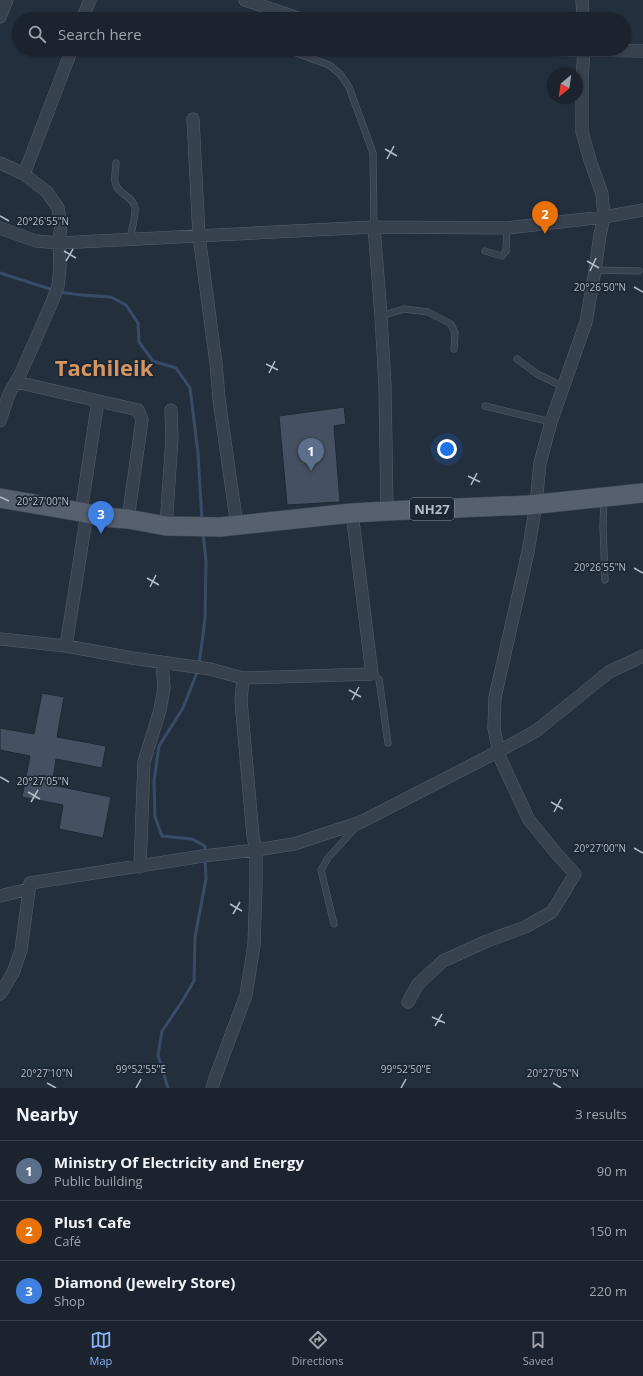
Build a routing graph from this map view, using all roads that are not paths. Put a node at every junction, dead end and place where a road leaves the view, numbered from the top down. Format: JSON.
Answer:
{"nodes":[{"id":1,"x":7,"y":0,"type":"edge"},
{"id":2,"x":90,"y":0,"type":"edge"},
{"id":3,"x":245,"y":0,"type":"edge"},
{"id":4,"x":582,"y":0,"type":"edge"},
{"id":5,"x":85,"y":12,"type":"edge"},
{"id":6,"x":281,"y":12,"type":"edge"},
{"id":7,"x":583,"y":12,"type":"edge"},
{"id":8,"x":0,"y":17,"type":"edge"},
{"id":9,"x":631,"y":51,"type":"edge"},
{"id":10,"x":643,"y":51,"type":"edge"},
{"id":11,"x":69,"y":56,"type":"edge"},
{"id":12,"x":304,"y":56,"type":"edge"},
{"id":13,"x":584,"y":56,"type":"edge"},
{"id":14,"x":193,"y":120,"type":"dead end"},
{"id":15,"x":0,"y":163,"type":"edge"},
{"id":16,"x":116,"y":163,"type":"dead end"},
{"id":17,"x":24,"y":174,"type":"junction"},
{"id":18,"x":643,"y":210,"type":"edge"},
{"id":19,"x":604,"y":217,"type":"junction"},
{"id":20,"x":374,"y":227,"type":"junction"},
{"id":21,"x":0,"y":228,"type":"edge"},
{"id":22,"x":506,"y":228,"type":"junction"},
{"id":23,"x":199,"y":236,"type":"junction"},
{"id":24,"x":130,"y":239,"type":"junction"},
{"id":25,"x":59,"y":243,"type":"junction"},
{"id":26,"x":485,"y":251,"type":"dead end"},
{"id":27,"x":596,"y":270,"type":"junction"},
{"id":28,"x":639,"y":271,"type":"dead end"},
{"id":29,"x":381,"y":316,"type":"junction"},
{"id":30,"x":454,"y":349,"type":"dead end"},
{"id":31,"x":517,"y":359,"type":"dead end"},
{"id":32,"x":16,"y":382,"type":"junction"},
{"id":33,"x":564,"y":387,"type":"junction"},
{"id":34,"x":5,"y":390,"type":"edge"},
{"id":35,"x":98,"y":401,"type":"junction"},
{"id":36,"x":485,"y":406,"type":"dead end"},
{"id":37,"x":171,"y":410,"type":"dead end"},
{"id":38,"x":0,"y":422,"type":"edge"},
{"id":39,"x":551,"y":422,"type":"junction"},
{"id":40,"x":643,"y":493,"type":"edge"},
{"id":41,"x":604,"y":497,"type":"junction"},
{"id":42,"x":0,"y":498,"type":"edge"},
{"id":43,"x":536,"y":504,"type":"junction"},
{"id":44,"x":387,"y":511,"type":"junction"},
{"id":45,"x":84,"y":512,"type":"junction"},
{"id":46,"x":352,"y":513,"type":"junction"},
{"id":47,"x":128,"y":520,"type":"junction"},
{"id":48,"x":166,"y":526,"type":"junction"},
{"id":49,"x":229,"y":526,"type":"junction"},
{"id":50,"x":605,"y":580,"type":"dead end"},
{"id":51,"x":0,"y":639,"type":"edge"},
{"id":52,"x":66,"y":646,"type":"junction"},
{"id":53,"x":643,"y":656,"type":"edge"},
{"id":54,"x":162,"y":662,"type":"junction"},
{"id":55,"x":372,"y":674,"type":"junction"},
{"id":56,"x":243,"y":678,"type":"junction"},
{"id":57,"x":388,"y":743,"type":"dead end"},
{"id":58,"x":498,"y":751,"type":"junction"},
{"id":59,"x":361,"y":822,"type":"junction"},
{"id":60,"x":256,"y":850,"type":"junction"},
{"id":61,"x":140,"y":867,"type":"junction"},
{"id":62,"x":29,"y":889,"type":"junction"},
{"id":63,"x":0,"y":896,"type":"edge"},
{"id":64,"x":334,"y":924,"type":"dead end"},
{"id":65,"x":0,"y":994,"type":"edge"},
{"id":66,"x":408,"y":1002,"type":"dead end"},
{"id":67,"x":212,"y":1088,"type":"edge"}],
"edges":[{"from":1,"to":8,"type":"street"},
{"from":2,"to":5,"type":"street"},
{"from":3,"to":6,"type":"street"},
{"from":4,"to":7,"type":"street"},
{"from":9,"to":10,"type":"street"},
{"from":11,"to":17,"type":"street"},
{"from":12,"to":20,"type":"lane"},
{"from":13,"to":19,"type":"street"},
{"from":14,"to":23,"type":"street"},
{"from":15,"to":17,"type":"street"},
{"from":16,"to":24,"type":"lane"},
{"from":17,"to":25,"type":"street"},
{"from":18,"to":19,"type":"street"},
{"from":19,"to":22,"type":"street"},
{"from":19,"to":27,"type":"street"},
{"from":20,"to":22,"type":"street"},
{"from":20,"to":23,"type":"street"},
{"from":20,"to":29,"type":"street"},
{"from":21,"to":25,"type":"street"},
{"from":22,"to":26,"type":"lane"},
{"from":23,"to":24,"type":"street"},
{"from":23,"to":49,"type":"street"},
{"from":24,"to":25,"type":"street"},
{"from":25,"to":32,"type":"street"},
{"from":27,"to":28,"type":"lane"},
{"from":27,"to":33,"type":"street"},
{"from":29,"to":30,"type":"lane"},
{"from":29,"to":44,"type":"street"},
{"from":31,"to":33,"type":"lane"},
{"from":32,"to":34,"type":"street"},
{"from":32,"to":35,"type":"street"},
{"from":33,"to":39,"type":"street"},
{"from":34,"to":38,"type":"street"},
{"from":35,"to":45,"type":"street"},
{"from":35,"to":47,"type":"street"},
{"from":36,"to":39,"type":"lane"},
{"from":37,"to":48,"type":"street"},
{"from":39,"to":43,"type":"street"},
{"from":40,"to":41,"type":"main road","number":"NH27"},
{"from":41,"to":43,"type":"main road","number":"NH27"},
{"from":41,"to":50,"type":"lane"},
{"from":42,"to":45,"type":"main road","number":"NH27"},
{"from":43,"to":44,"type":"main road","number":"NH27"},
{"from":43,"to":58,"type":"street"},
{"from":44,"to":46,"type":"main road","number":"NH27"},
{"from":45,"to":47,"type":"main road","number":"NH27"},
{"from":45,"to":52,"type":"street"},
{"from":46,"to":49,"type":"main road","number":"NH27"},
{"from":46,"to":55,"type":"street"},
{"from":47,"to":48,"type":"main road","number":"NH27"},
{"from":48,"to":49,"type":"main road","number":"NH27"},
{"from":51,"to":52,"type":"street"},
{"from":52,"to":54,"type":"street"},
{"from":53,"to":58,"type":"street"},
{"from":54,"to":56,"type":"street"},
{"from":54,"to":61,"type":"street"},
{"from":55,"to":56,"type":"street"},
{"from":55,"to":57,"type":"lane"},
{"from":56,"to":60,"type":"street"},
{"from":58,"to":59,"type":"street"},
{"from":58,"to":66,"type":"street"},
{"from":59,"to":60,"type":"street"},
{"from":59,"to":64,"type":"lane"},
{"from":60,"to":61,"type":"street"},
{"from":60,"to":67,"type":"street"},
{"from":61,"to":62,"type":"street"},
{"from":62,"to":63,"type":"street"},
{"from":62,"to":65,"type":"street"}]}
